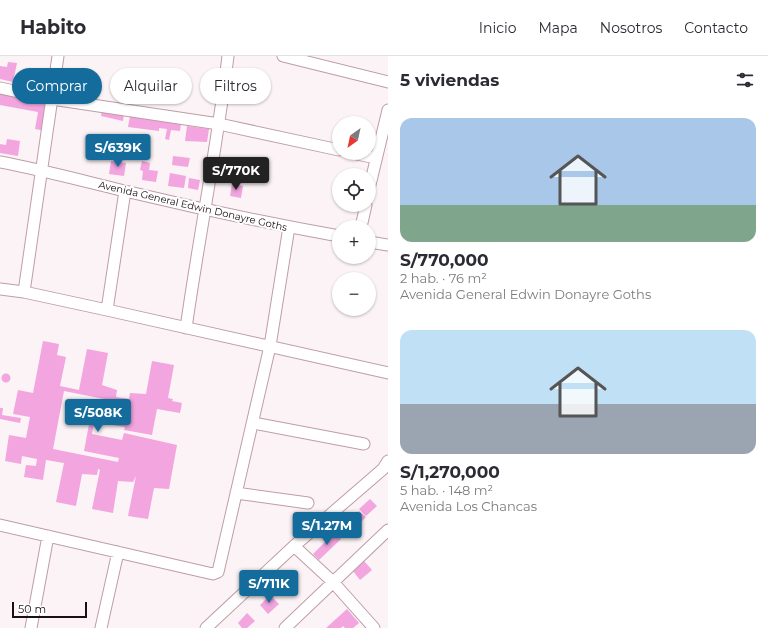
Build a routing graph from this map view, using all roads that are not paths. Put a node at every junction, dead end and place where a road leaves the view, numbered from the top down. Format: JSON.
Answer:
{"nodes":[{"id":1,"x":58,"y":56,"type":"edge"},
{"id":2,"x":228,"y":56,"type":"edge"},
{"id":3,"x":283,"y":56,"type":"edge"},
{"id":4,"x":310,"y":59,"type":"edge"},
{"id":5,"x":56,"y":68,"type":"edge"},
{"id":6,"x":388,"y":82,"type":"edge"},
{"id":7,"x":0,"y":88,"type":"edge"},
{"id":8,"x":12,"y":91,"type":"edge"},
{"id":9,"x":51,"y":104,"type":"edge"},
{"id":10,"x":85,"y":104,"type":"edge"},
{"id":11,"x":388,"y":110,"type":"edge"},
{"id":12,"x":219,"y":124,"type":"junction"},
{"id":13,"x":332,"y":148,"type":"edge"},
{"id":14,"x":376,"y":158,"type":"edge"},
{"id":15,"x":0,"y":162,"type":"edge"},
{"id":16,"x":42,"y":170,"type":"junction"},
{"id":17,"x":125,"y":191,"type":"junction"},
{"id":18,"x":204,"y":208,"type":"junction"},
{"id":19,"x":289,"y":227,"type":"junction"},
{"id":20,"x":332,"y":235,"type":"edge"},
{"id":21,"x":376,"y":243,"type":"edge"},
{"id":22,"x":388,"y":245,"type":"edge"},
{"id":23,"x":0,"y":289,"type":"edge"},
{"id":24,"x":24,"y":292,"type":"junction"},
{"id":25,"x":107,"y":310,"type":"junction"},
{"id":26,"x":186,"y":328,"type":"junction"},
{"id":27,"x":270,"y":346,"type":"junction"},
{"id":28,"x":388,"y":373,"type":"edge"},
{"id":29,"x":253,"y":423,"type":"junction"},
{"id":30,"x":364,"y":444,"type":"dead end"},
{"id":31,"x":388,"y":461,"type":"edge"},
{"id":32,"x":236,"y":493,"type":"junction"},
{"id":33,"x":308,"y":503,"type":"dead end"},
{"id":34,"x":0,"y":525,"type":"edge"},
{"id":35,"x":388,"y":530,"type":"edge"},
{"id":36,"x":48,"y":536,"type":"junction"},
{"id":37,"x":294,"y":546,"type":"junction"},
{"id":38,"x":118,"y":552,"type":"junction"},
{"id":39,"x":333,"y":582,"type":"junction"},
{"id":40,"x":31,"y":628,"type":"edge"},
{"id":41,"x":101,"y":628,"type":"edge"},
{"id":42,"x":206,"y":628,"type":"edge"},
{"id":43,"x":285,"y":628,"type":"edge"},
{"id":44,"x":374,"y":628,"type":"edge"}],
"edges":[{"from":1,"to":5,"type":"street"},
{"from":2,"to":12,"type":"street"},
{"from":3,"to":4,"type":"street"},
{"from":4,"to":6,"type":"street"},
{"from":7,"to":8,"type":"street"},
{"from":9,"to":16,"type":"street"},
{"from":10,"to":12,"type":"street"},
{"from":11,"to":14,"type":"street"},
{"from":12,"to":13,"type":"street"},
{"from":12,"to":18,"type":"street"},
{"from":15,"to":16,"type":"street","name":"Avenida General Edwin Donayre Goths"},
{"from":16,"to":17,"type":"street","name":"Avenida General Edwin Donayre Goths"},
{"from":16,"to":24,"type":"street"},
{"from":17,"to":18,"type":"street","name":"Avenida General Edwin Donayre Goths"},
{"from":17,"to":25,"type":"street"},
{"from":18,"to":19,"type":"street","name":"Avenida General Edwin Donayre Goths"},
{"from":18,"to":26,"type":"street"},
{"from":19,"to":20,"type":"street","name":"Avenida General Edwin Donayre Goths"},
{"from":19,"to":27,"type":"street"},
{"from":21,"to":22,"type":"street"},
{"from":23,"to":24,"type":"street"},
{"from":24,"to":25,"type":"street"},
{"from":25,"to":26,"type":"street"},
{"from":26,"to":27,"type":"street"},
{"from":27,"to":28,"type":"street"},
{"from":27,"to":29,"type":"street"},
{"from":29,"to":30,"type":"street"},
{"from":29,"to":32,"type":"street"},
{"from":31,"to":37,"type":"street"},
{"from":32,"to":33,"type":"street"},
{"from":32,"to":38,"type":"street"},
{"from":34,"to":36,"type":"street"},
{"from":35,"to":39,"type":"street"},
{"from":36,"to":38,"type":"street"},
{"from":36,"to":40,"type":"street"},
{"from":37,"to":39,"type":"street"},
{"from":37,"to":42,"type":"street"},
{"from":38,"to":41,"type":"street"},
{"from":39,"to":43,"type":"street"},
{"from":39,"to":44,"type":"street"}]}
